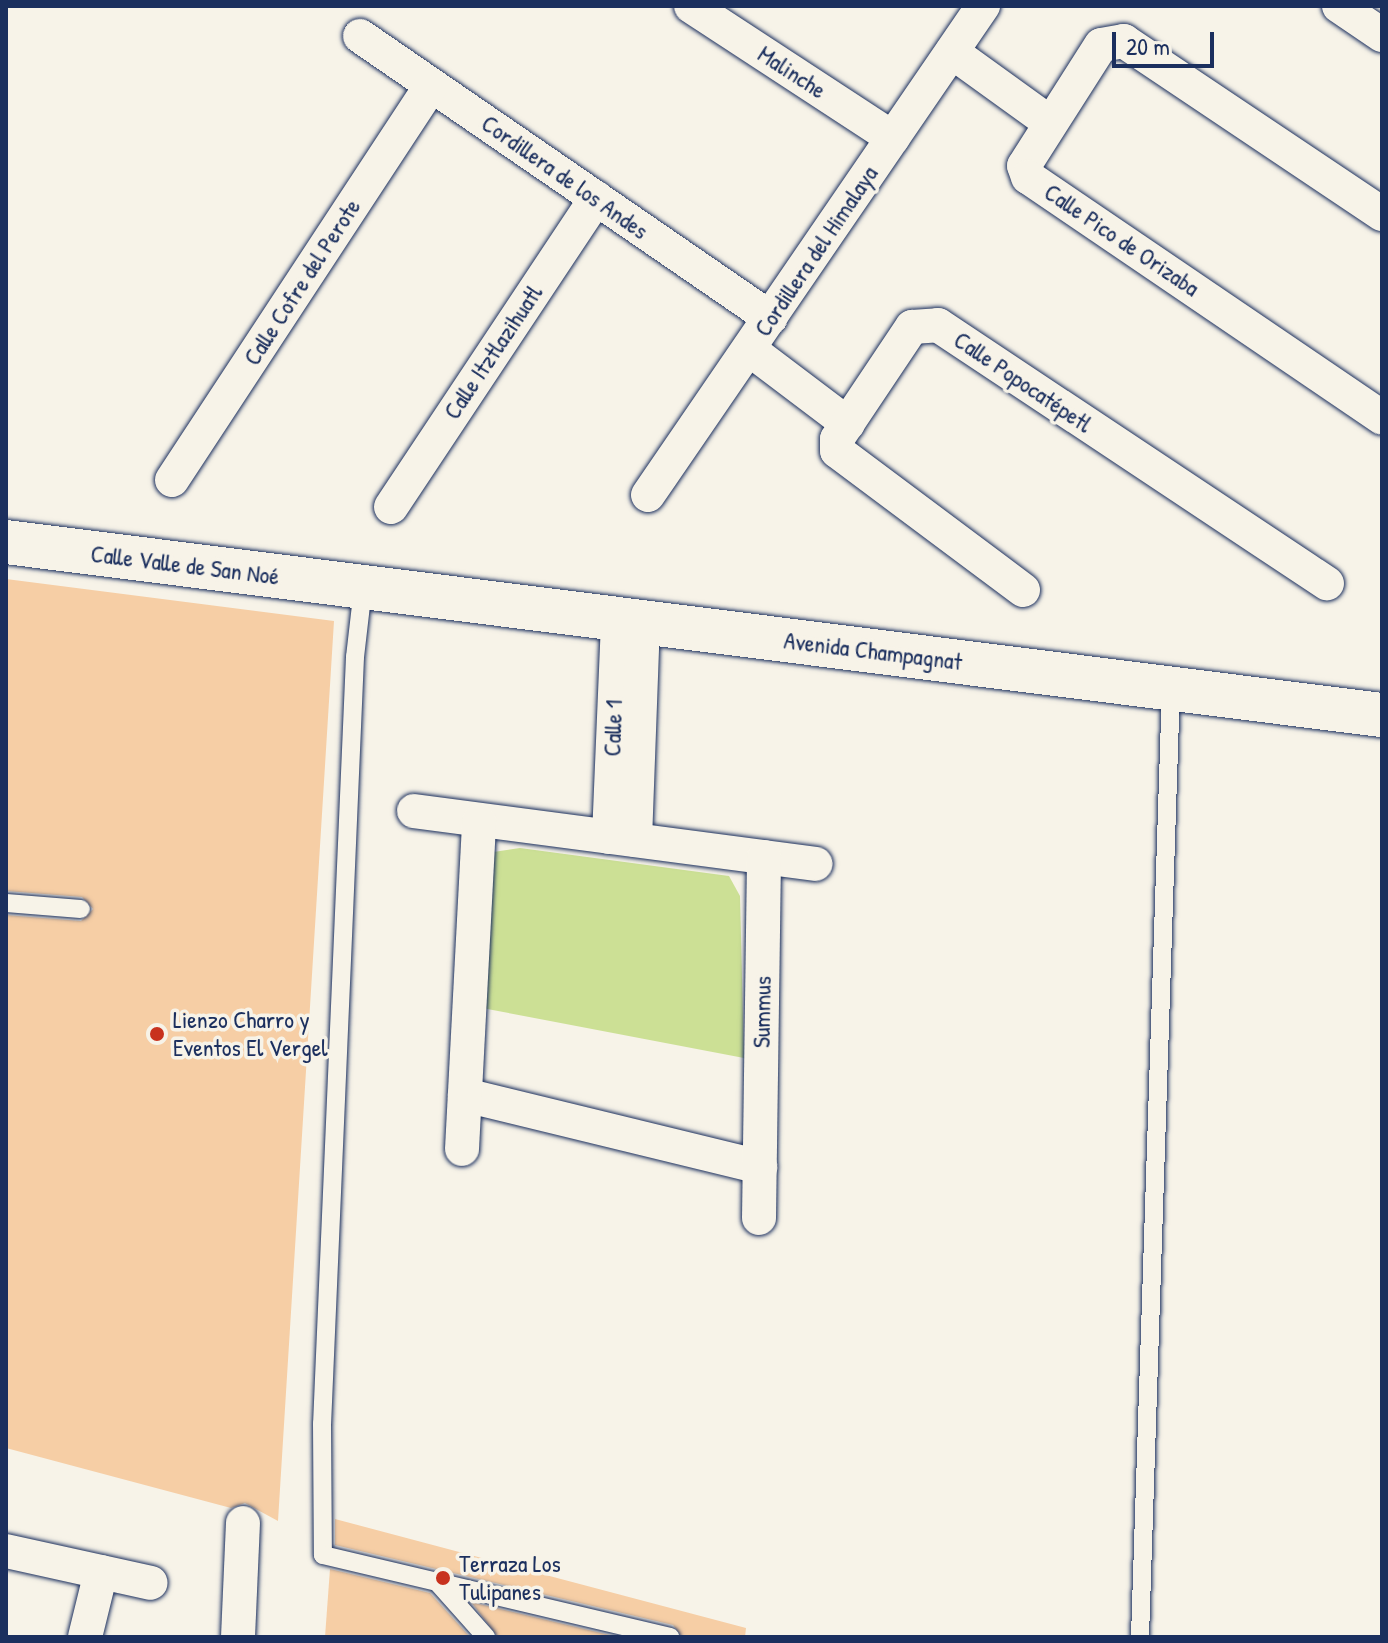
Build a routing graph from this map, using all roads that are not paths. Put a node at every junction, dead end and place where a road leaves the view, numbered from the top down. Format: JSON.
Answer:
{"nodes":[{"id":1,"x":691,"y":6,"type":"edge"},
{"id":2,"x":983,"y":6,"type":"edge"},
{"id":3,"x":1339,"y":6,"type":"edge"},
{"id":4,"x":1382,"y":35,"type":"edge"},
{"id":5,"x":360,"y":36,"type":"dead end"},
{"id":6,"x":952,"y":52,"type":"junction"},
{"id":7,"x":431,"y":85,"type":"junction"},
{"id":8,"x":1049,"y":122,"type":"junction"},
{"id":9,"x":893,"y":138,"type":"junction"},
{"id":10,"x":596,"y":198,"type":"junction"},
{"id":11,"x":1382,"y":214,"type":"edge"},
{"id":12,"x":770,"y":318,"type":"junction"},
{"id":13,"x":749,"y":349,"type":"junction"},
{"id":14,"x":1382,"y":418,"type":"edge"},
{"id":15,"x":848,"y":424,"type":"junction"},
{"id":16,"x":172,"y":480,"type":"dead end"},
{"id":17,"x":648,"y":495,"type":"dead end"},
{"id":18,"x":391,"y":507,"type":"dead end"},
{"id":19,"x":6,"y":542,"type":"edge"},
{"id":20,"x":1327,"y":583,"type":"dead end"},
{"id":21,"x":363,"y":588,"type":"junction"},
{"id":22,"x":1023,"y":590,"type":"dead end"},
{"id":23,"x":630,"y":621,"type":"junction"},
{"id":24,"x":1171,"y":688,"type":"junction"},
{"id":25,"x":1382,"y":715,"type":"edge"},
{"id":26,"x":414,"y":811,"type":"dead end"},
{"id":27,"x":479,"y":821,"type":"junction"},
{"id":28,"x":622,"y":838,"type":"junction"},
{"id":29,"x":764,"y":857,"type":"junction"},
{"id":30,"x":816,"y":864,"type":"dead end"},
{"id":31,"x":6,"y":903,"type":"edge"},
{"id":32,"x":81,"y":909,"type":"dead end"},
{"id":33,"x":465,"y":1095,"type":"junction"},
{"id":34,"x":462,"y":1149,"type":"dead end"},
{"id":35,"x":760,"y":1167,"type":"junction"},
{"id":36,"x":759,"y":1218,"type":"dead end"},
{"id":37,"x":243,"y":1523,"type":"dead end"},
{"id":38,"x":6,"y":1551,"type":"edge"},
{"id":39,"x":101,"y":1572,"type":"junction"},
{"id":40,"x":437,"y":1582,"type":"junction"},
{"id":41,"x":151,"y":1583,"type":"dead end"},
{"id":42,"x":85,"y":1637,"type":"edge"},
{"id":43,"x":238,"y":1637,"type":"edge"},
{"id":44,"x":486,"y":1637,"type":"edge"},
{"id":45,"x":670,"y":1637,"type":"edge"},
{"id":46,"x":1140,"y":1637,"type":"edge"}],
"edges":[{"from":1,"to":9,"type":"street","name":"Malinche"},
{"from":2,"to":6,"type":"street","name":"Cordillera del Himalaya"},
{"from":3,"to":4,"type":"street"},
{"from":5,"to":7,"type":"street","name":"Cordillera de los Andes"},
{"from":6,"to":8,"type":"street"},
{"from":6,"to":9,"type":"street","name":"Cordillera del Himalaya"},
{"from":7,"to":10,"type":"street","name":"Cordillera de los Andes"},
{"from":7,"to":16,"type":"street","name":"Calle Cofre del Perote"},
{"from":8,"to":11,"type":"street","name":"Calle Pico de Orizaba"},
{"from":8,"to":14,"type":"street","name":"Calle Pico de Orizaba"},
{"from":9,"to":12,"type":"street","name":"Cordillera del Himalaya"},
{"from":10,"to":12,"type":"street","name":"Cordillera de los Andes"},
{"from":10,"to":18,"type":"street","name":"Calle Itztlazihuatl"},
{"from":12,"to":13,"type":"street","name":"Cordillera del Himalaya"},
{"from":13,"to":15,"type":"street"},
{"from":13,"to":17,"type":"street","name":"Cordillera del Himalaya"},
{"from":15,"to":20,"type":"street","name":"Calle Popocatépetl"},
{"from":15,"to":22,"type":"street","name":"Calle Popocatépetl"},
{"from":19,"to":21,"type":"street","name":"Calle Valle de San Noé"},
{"from":21,"to":23,"type":"street","name":"Avenida Champagnat"},
{"from":21,"to":40,"type":"lane"},
{"from":23,"to":24,"type":"street","name":"Avenida Champagnat"},
{"from":23,"to":28,"type":"street","name":"Calle 1"},
{"from":24,"to":25,"type":"street","name":"Avenida Champagnat"},
{"from":24,"to":46,"type":"lane"},
{"from":26,"to":27,"type":"street"},
{"from":27,"to":28,"type":"street"},
{"from":27,"to":33,"type":"street"},
{"from":28,"to":29,"type":"street"},
{"from":29,"to":30,"type":"street"},
{"from":29,"to":35,"type":"street","name":"Summus"},
{"from":31,"to":32,"type":"lane"},
{"from":33,"to":34,"type":"street"},
{"from":33,"to":35,"type":"street"},
{"from":35,"to":36,"type":"street","name":"Summus"},
{"from":37,"to":43,"type":"street"},
{"from":38,"to":39,"type":"street"},
{"from":39,"to":41,"type":"street"},
{"from":39,"to":42,"type":"street"},
{"from":40,"to":44,"type":"lane"},
{"from":40,"to":45,"type":"lane"}]}
